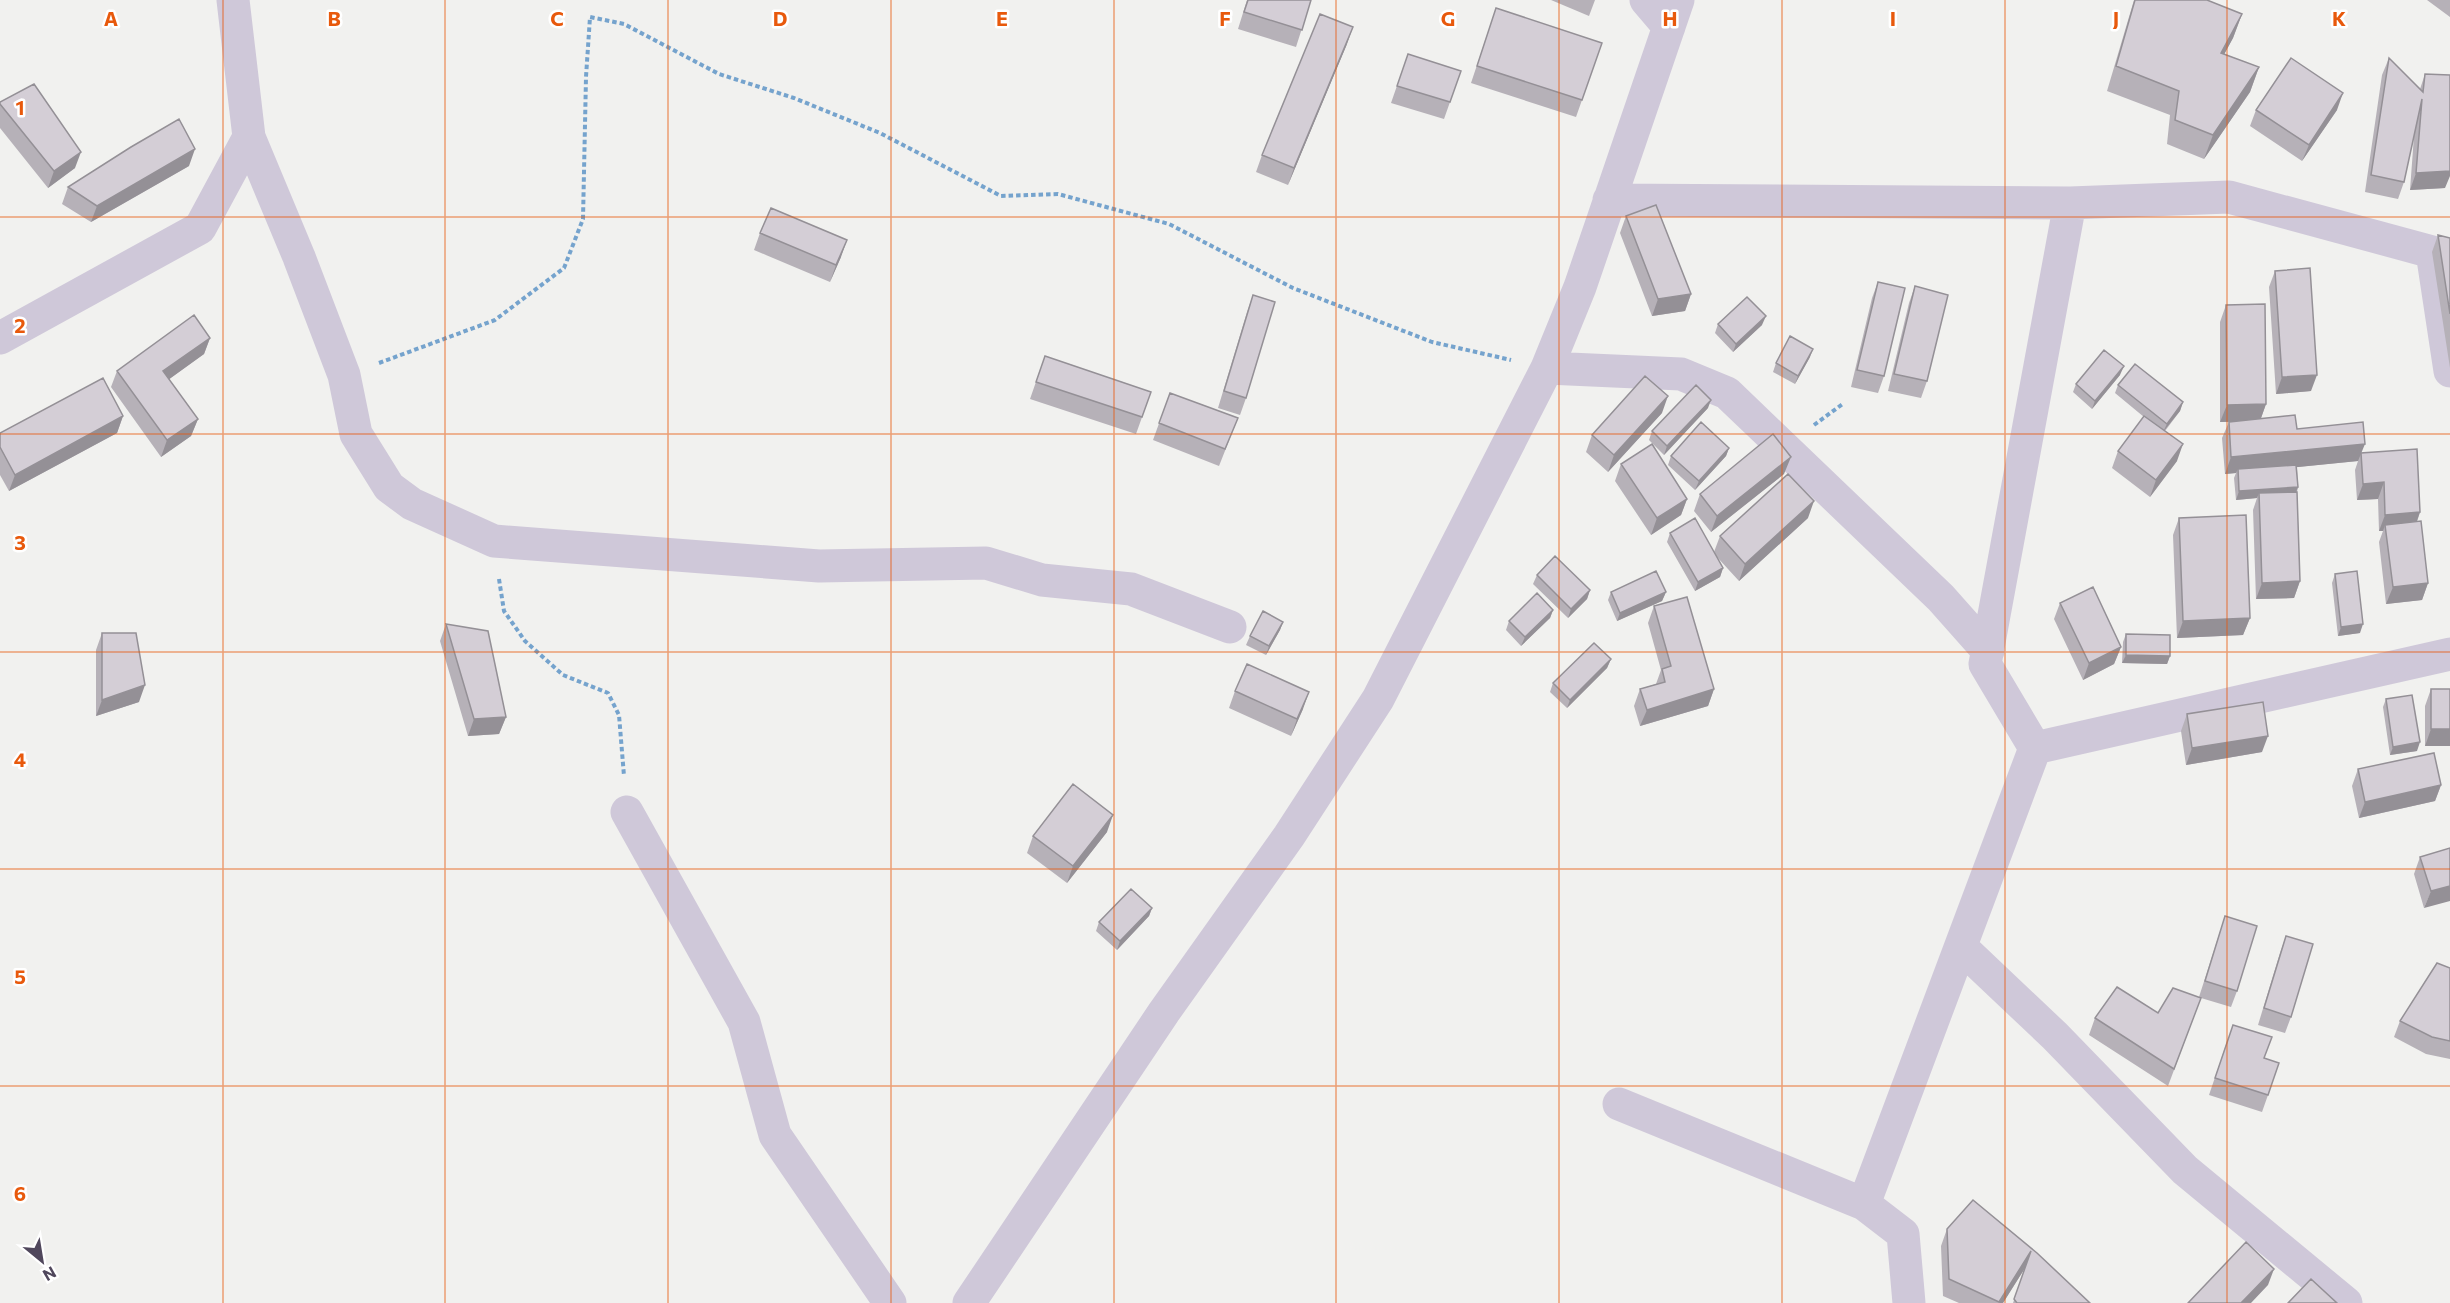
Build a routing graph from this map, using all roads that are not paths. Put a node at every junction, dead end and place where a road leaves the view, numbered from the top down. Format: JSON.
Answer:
{"nodes":[{"id":1,"x":233,"y":0,"type":"edge"},
{"id":2,"x":1646,"y":0,"type":"edge"},
{"id":3,"x":1674,"y":14,"type":"edge"},
{"id":4,"x":249,"y":137,"type":"junction"},
{"id":5,"x":1609,"y":200,"type":"junction"},
{"id":6,"x":2070,"y":203,"type":"junction"},
{"id":7,"x":0,"y":338,"type":"edge"},
{"id":8,"x":1547,"y":368,"type":"junction"},
{"id":9,"x":2450,"y":370,"type":"edge"},
{"id":10,"x":1230,"y":627,"type":"dead end"},
{"id":11,"x":1988,"y":651,"type":"junction"},
{"id":12,"x":2450,"y":654,"type":"edge"},
{"id":13,"x":2035,"y":748,"type":"junction"},
{"id":14,"x":627,"y":812,"type":"road end"},
{"id":15,"x":1961,"y":947,"type":"junction"},
{"id":16,"x":1619,"y":1104,"type":"dead end"},
{"id":17,"x":1864,"y":1204,"type":"junction"},
{"id":18,"x":890,"y":1303,"type":"edge"},
{"id":19,"x":969,"y":1303,"type":"edge"},
{"id":20,"x":1909,"y":1303,"type":"edge"},
{"id":21,"x":2346,"y":1303,"type":"edge"}],
"edges":[{"from":1,"to":4,"type":"street"},
{"from":2,"to":3,"type":"street"},
{"from":3,"to":5,"type":"street"},
{"from":4,"to":7,"type":"street"},
{"from":4,"to":10,"type":"street"},
{"from":5,"to":6,"type":"street"},
{"from":5,"to":8,"type":"street"},
{"from":6,"to":9,"type":"street"},
{"from":6,"to":11,"type":"street"},
{"from":8,"to":11,"type":"street"},
{"from":8,"to":19,"type":"street"},
{"from":11,"to":13,"type":"street"},
{"from":12,"to":13,"type":"street"},
{"from":13,"to":15,"type":"street"},
{"from":14,"to":18,"type":"street"},
{"from":15,"to":17,"type":"street"},
{"from":15,"to":21,"type":"street"},
{"from":16,"to":17,"type":"street"},
{"from":17,"to":20,"type":"street"}]}
